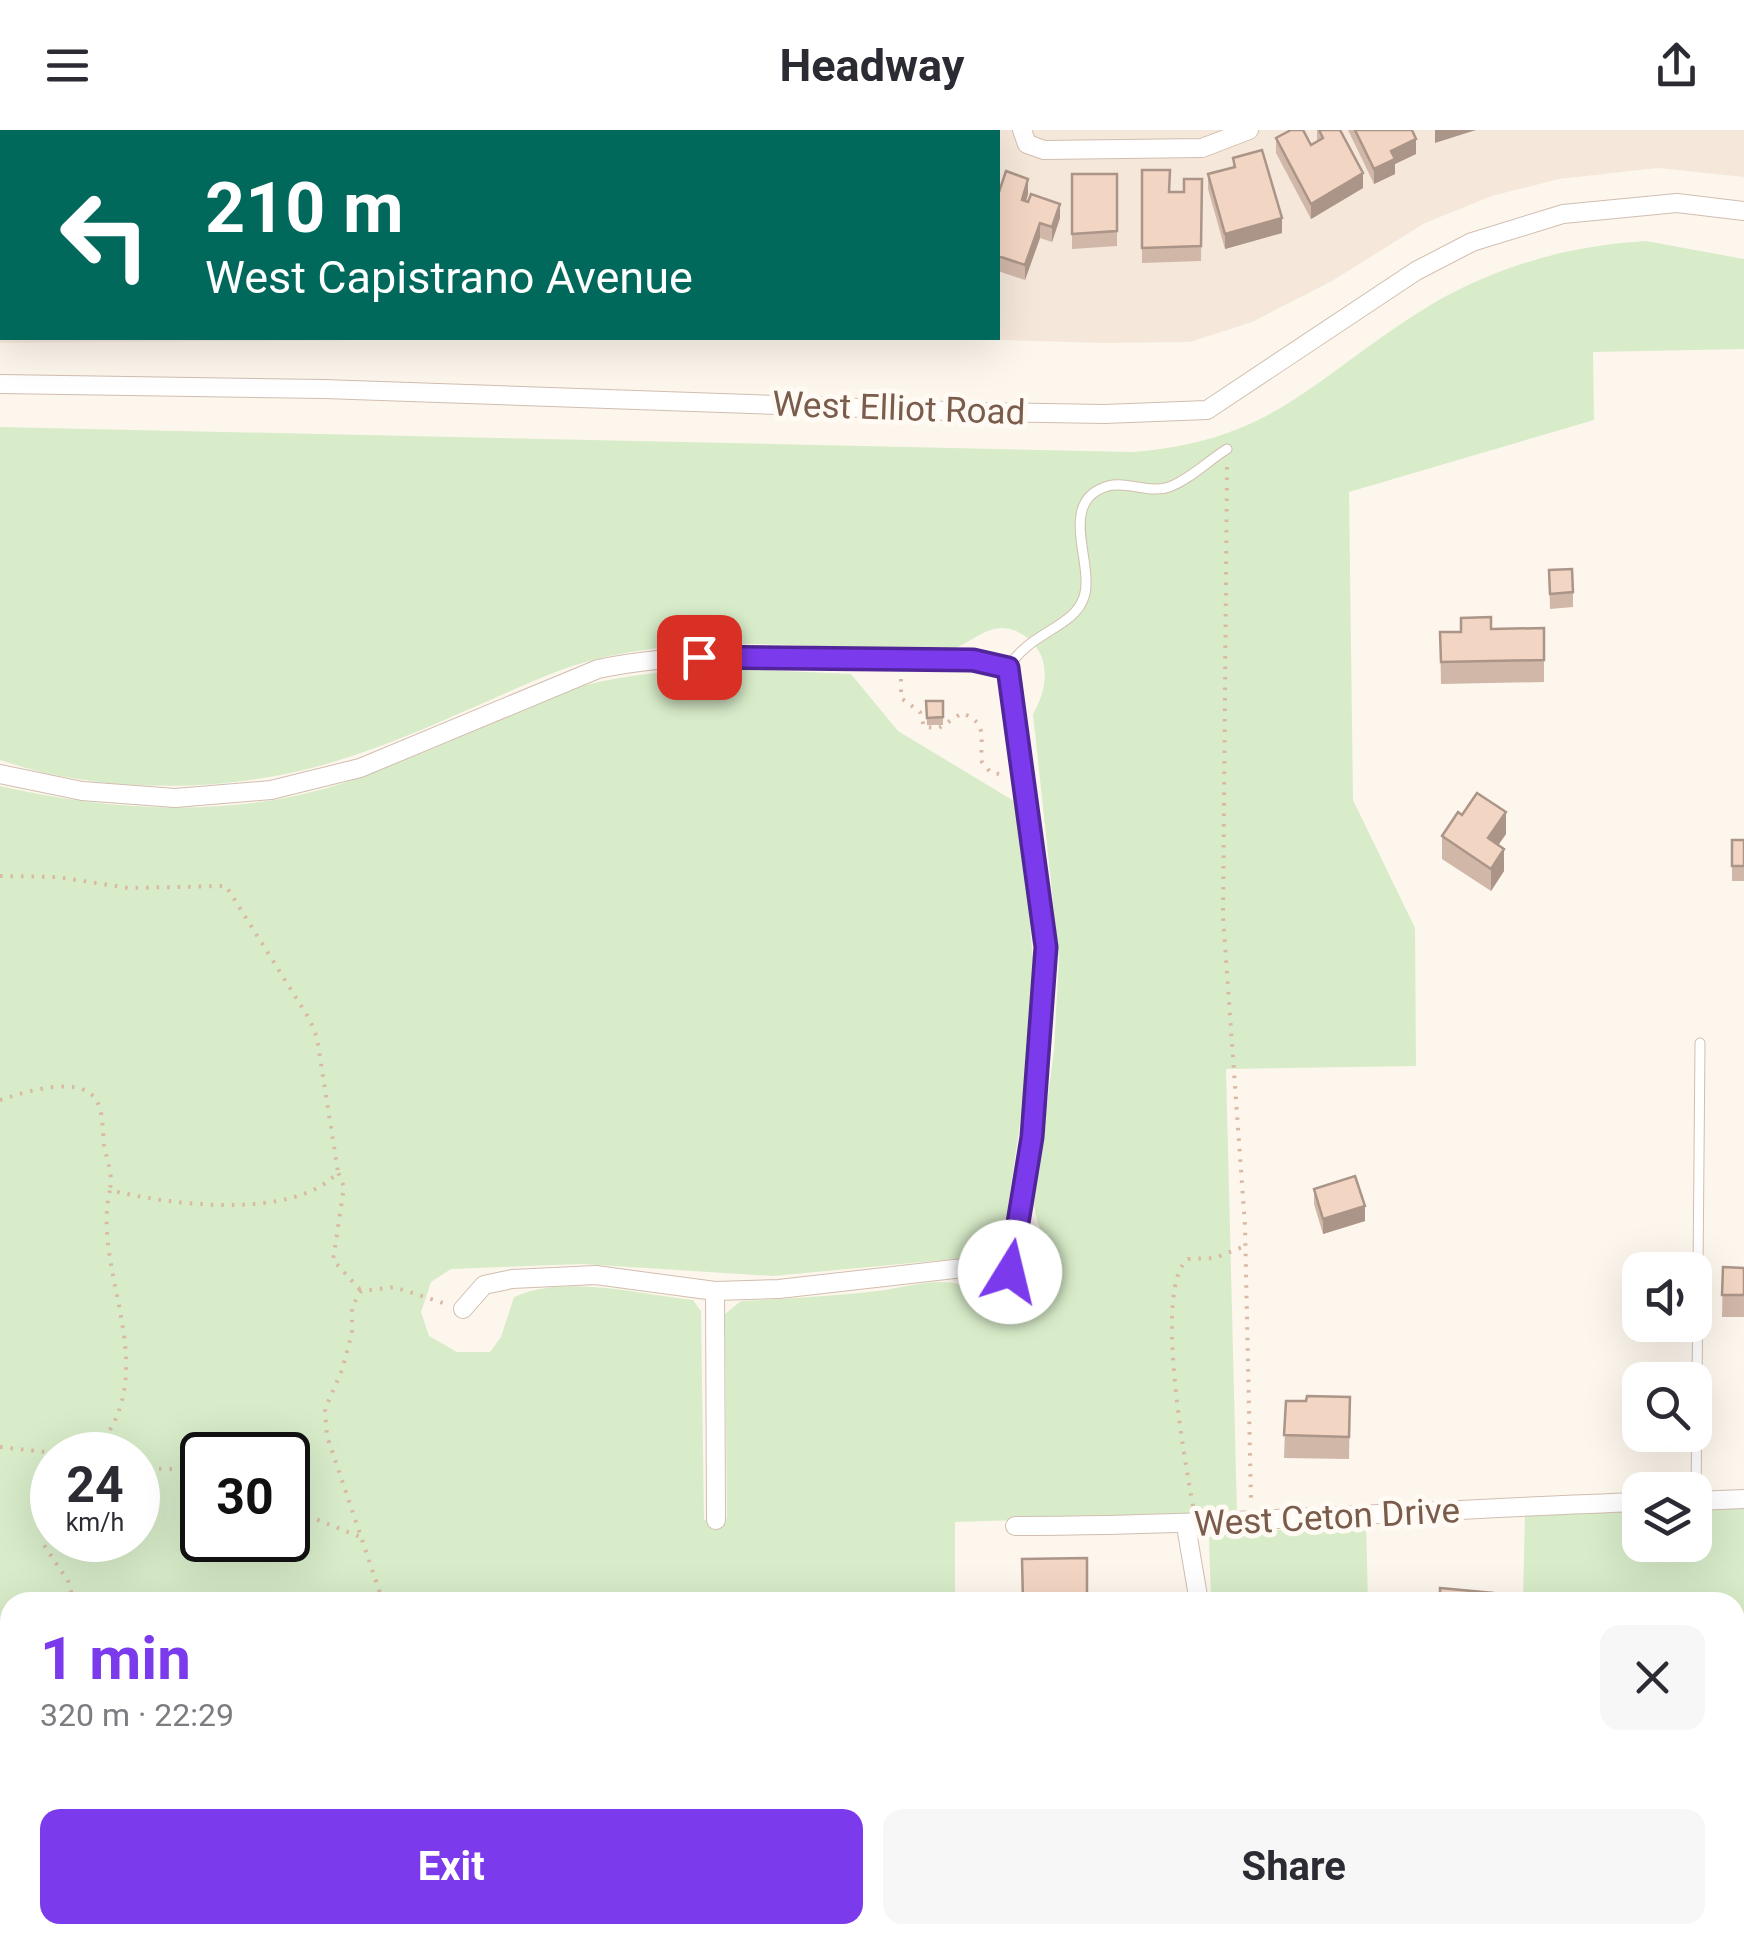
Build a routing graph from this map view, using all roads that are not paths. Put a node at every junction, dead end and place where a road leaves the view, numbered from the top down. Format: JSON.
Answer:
{"nodes":[{"id":1,"x":1249,"y":130,"type":"edge"},
{"id":2,"x":1025,"y":137,"type":"edge"},
{"id":3,"x":1744,"y":211,"type":"edge"},
{"id":4,"x":0,"y":384,"type":"edge"},
{"id":5,"x":1227,"y":449,"type":"road end"},
{"id":6,"x":1008,"y":668,"type":"junction"},
{"id":7,"x":0,"y":774,"type":"edge"},
{"id":8,"x":1700,"y":1042,"type":"dead end"},
{"id":9,"x":715,"y":1291,"type":"junction"},
{"id":10,"x":463,"y":1309,"type":"road end"},
{"id":11,"x":1695,"y":1472,"type":"edge"},
{"id":12,"x":1744,"y":1499,"type":"edge"},
{"id":13,"x":1712,"y":1500,"type":"edge"},
{"id":14,"x":1622,"y":1503,"type":"edge"},
{"id":15,"x":716,"y":1520,"type":"dead end"},
{"id":16,"x":1015,"y":1526,"type":"dead end"},
{"id":17,"x":1192,"y":1526,"type":"junction"},
{"id":18,"x":1198,"y":1592,"type":"edge"}],
"edges":[{"from":1,"to":2,"type":"street"},
{"from":3,"to":4,"type":"street","name":"West Elliot Road"},
{"from":5,"to":6,"type":"lane"},
{"from":6,"to":7,"type":"street"},
{"from":6,"to":9,"type":"street"},
{"from":8,"to":11,"type":"lane"},
{"from":9,"to":10,"type":"street"},
{"from":9,"to":15,"type":"street"},
{"from":12,"to":13,"type":"street"},
{"from":14,"to":17,"type":"street","name":"West Ceton Drive"},
{"from":16,"to":17,"type":"street","name":"West Ceton Drive"},
{"from":17,"to":18,"type":"street"}]}
